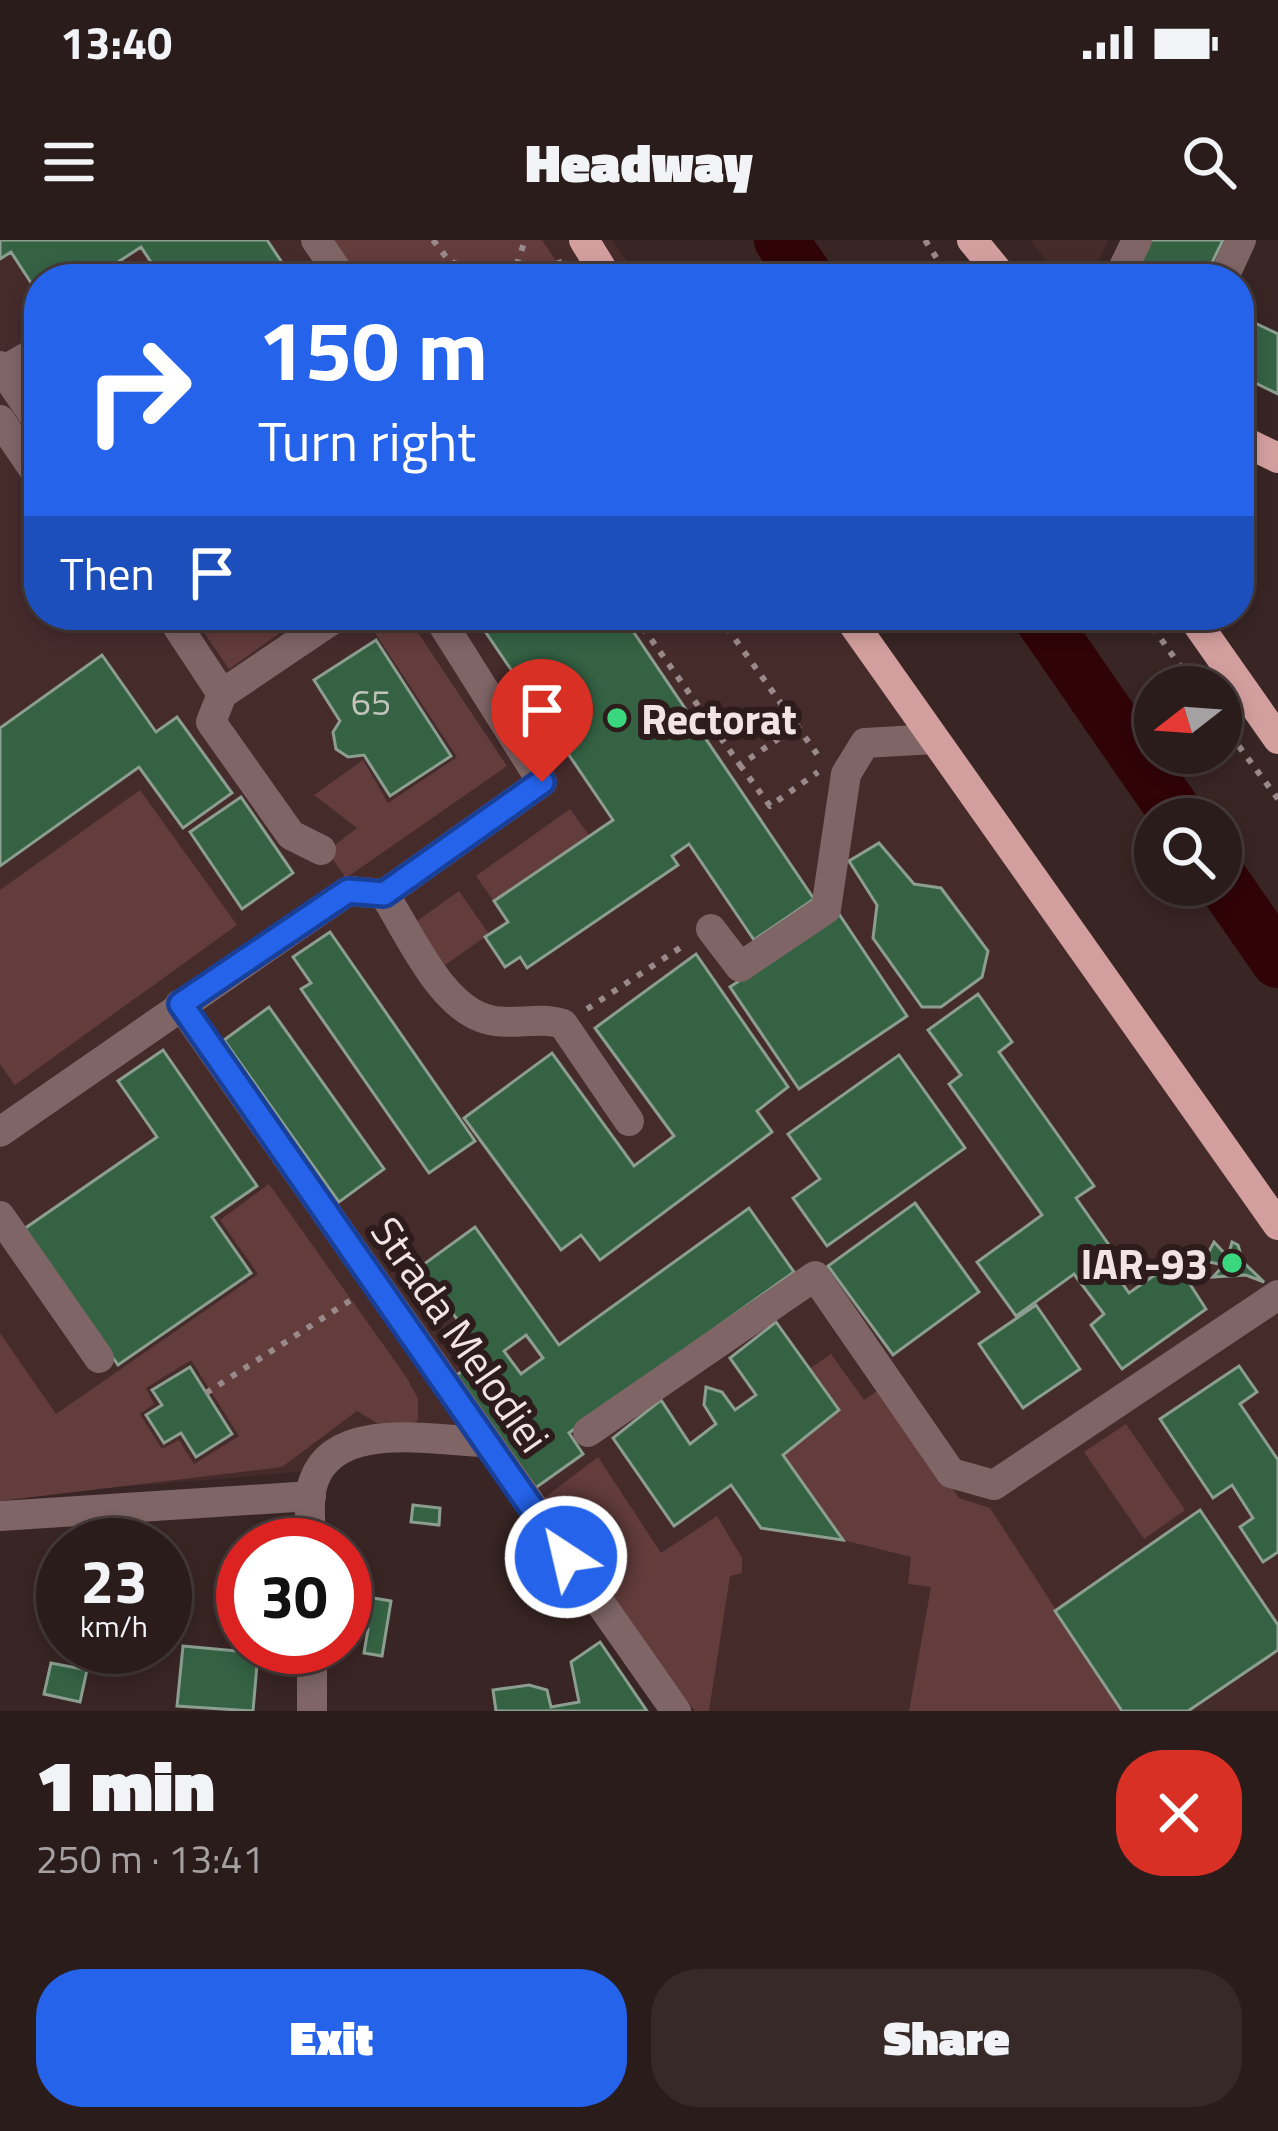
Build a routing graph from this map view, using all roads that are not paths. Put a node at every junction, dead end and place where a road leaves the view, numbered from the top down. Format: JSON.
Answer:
{"nodes":[{"id":1,"x":972,"y":240,"type":"edge"},
{"id":2,"x":992,"y":264,"type":"edge"},
{"id":3,"x":2,"y":369,"type":"edge"},
{"id":4,"x":24,"y":401,"type":"edge"},
{"id":5,"x":0,"y":420,"type":"edge"},
{"id":6,"x":24,"y":455,"type":"edge"},
{"id":7,"x":180,"y":630,"type":"edge"},
{"id":8,"x":317,"y":630,"type":"edge"},
{"id":9,"x":446,"y":630,"type":"edge"},
{"id":10,"x":858,"y":630,"type":"edge"},
{"id":11,"x":1201,"y":630,"type":"edge"},
{"id":12,"x":222,"y":694,"type":"junction"},
{"id":13,"x":934,"y":739,"type":"junction"},
{"id":14,"x":1278,"y":739,"type":"edge"},
{"id":15,"x":321,"y":850,"type":"dead end"},
{"id":16,"x":384,"y":894,"type":"junction"},
{"id":17,"x":711,"y":929,"type":"road end"},
{"id":18,"x":181,"y":1004,"type":"junction"},
{"id":19,"x":629,"y":1121,"type":"dead end"},
{"id":20,"x":0,"y":1132,"type":"edge"},
{"id":21,"x":0,"y":1216,"type":"edge"},
{"id":22,"x":1278,"y":1225,"type":"edge"},
{"id":23,"x":1278,"y":1294,"type":"edge"},
{"id":24,"x":99,"y":1358,"type":"dead end"},
{"id":25,"x":588,"y":1432,"type":"dead end"},
{"id":26,"x":484,"y":1442,"type":"junction"},
{"id":27,"x":311,"y":1496,"type":"junction"},
{"id":28,"x":0,"y":1516,"type":"edge"},
{"id":29,"x":311,"y":1518,"type":"edge"},
{"id":30,"x":312,"y":1674,"type":"edge"},
{"id":31,"x":312,"y":1711,"type":"edge"},
{"id":32,"x":676,"y":1711,"type":"edge"}],
"edges":[{"from":1,"to":2,"type":"main road"},
{"from":3,"to":4,"type":"street"},
{"from":5,"to":6,"type":"street"},
{"from":7,"to":12,"type":"street"},
{"from":8,"to":12,"type":"street"},
{"from":9,"to":16,"type":"street"},
{"from":10,"to":13,"type":"main road"},
{"from":11,"to":14,"type":"main road"},
{"from":12,"to":15,"type":"street"},
{"from":13,"to":17,"type":"street"},
{"from":13,"to":22,"type":"main road"},
{"from":16,"to":18,"type":"street"},
{"from":16,"to":19,"type":"street"},
{"from":18,"to":20,"type":"street"},
{"from":18,"to":26,"type":"street","name":"Strada Melodiei"},
{"from":21,"to":24,"type":"street"},
{"from":23,"to":25,"type":"street"},
{"from":26,"to":27,"type":"street"},
{"from":26,"to":32,"type":"street","name":"Strada Melodiei"},
{"from":27,"to":28,"type":"street"},
{"from":27,"to":29,"type":"street"},
{"from":30,"to":31,"type":"street"}]}
